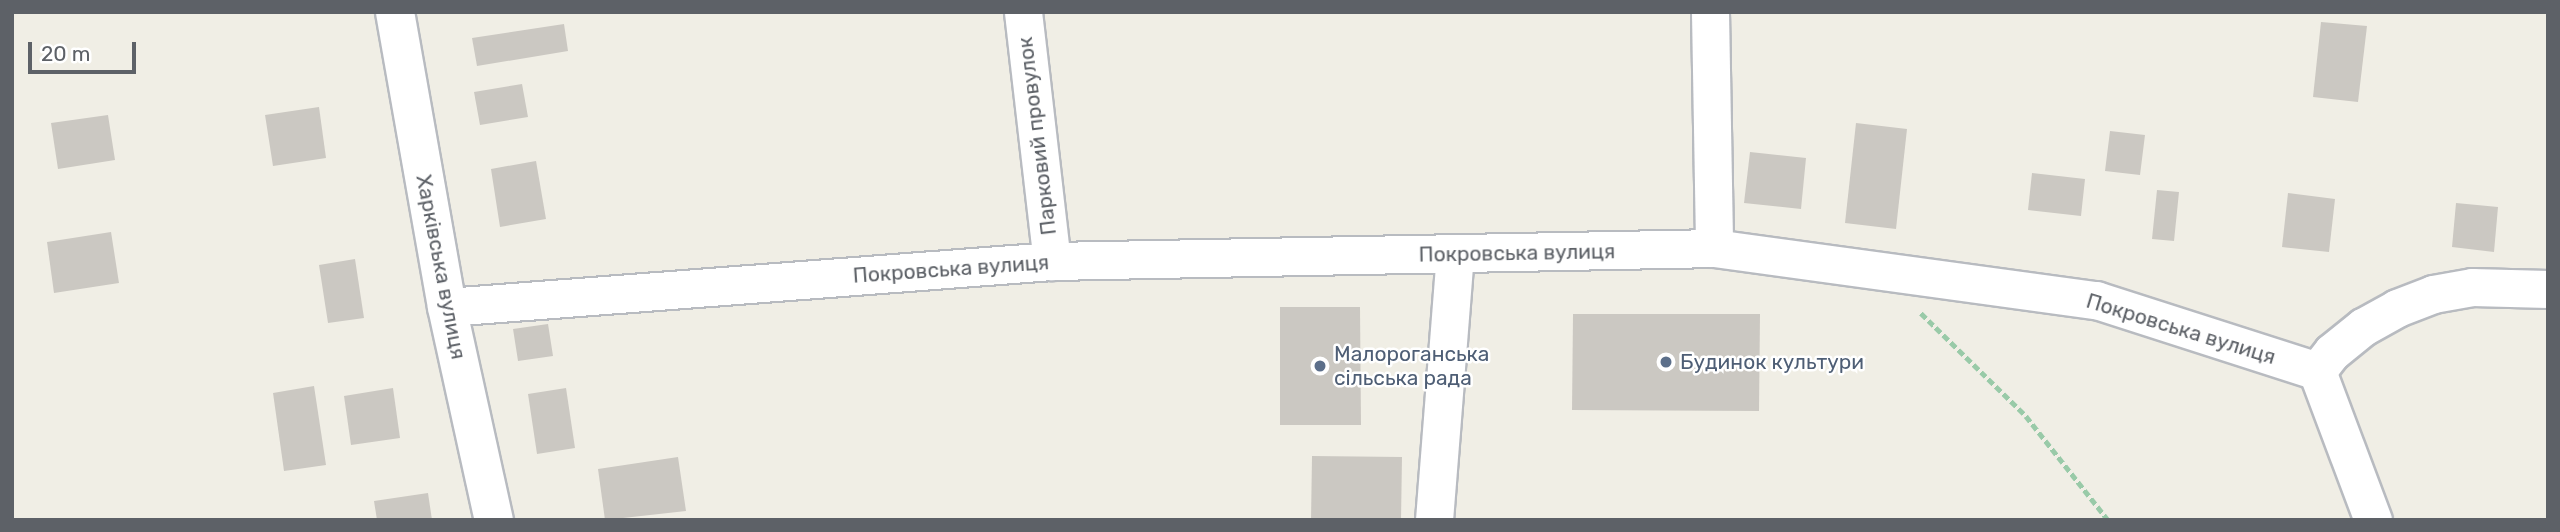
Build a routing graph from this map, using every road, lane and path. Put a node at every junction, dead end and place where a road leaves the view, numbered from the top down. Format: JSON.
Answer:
{"nodes":[{"id":1,"x":396,"y":12,"type":"edge"},
{"id":2,"x":1023,"y":12,"type":"edge"},
{"id":3,"x":1710,"y":12,"type":"edge"},
{"id":4,"x":1714,"y":248,"type":"junction"},
{"id":5,"x":1455,"y":255,"type":"junction"},
{"id":6,"x":1052,"y":261,"type":"junction"},
{"id":7,"x":2548,"y":289,"type":"edge"},
{"id":8,"x":447,"y":307,"type":"junction"},
{"id":9,"x":1918,"y":311,"type":"dead end"},
{"id":10,"x":2317,"y":371,"type":"junction"},
{"id":11,"x":494,"y":520,"type":"edge"},
{"id":12,"x":1434,"y":520,"type":"edge"},
{"id":13,"x":2108,"y":520,"type":"edge"},
{"id":14,"x":2373,"y":520,"type":"edge"}],
"edges":[{"from":1,"to":8,"type":"street","name":"Харківська вулиця"},
{"from":2,"to":6,"type":"street","name":"Парковий провулок"},
{"from":3,"to":4,"type":"street"},
{"from":4,"to":5,"type":"street","name":"Покровська вулиця"},
{"from":4,"to":10,"type":"street","name":"Покровська вулиця"},
{"from":5,"to":6,"type":"street","name":"Покровська вулиця"},
{"from":5,"to":12,"type":"street"},
{"from":6,"to":8,"type":"street","name":"Покровська вулиця"},
{"from":7,"to":10,"type":"street"},
{"from":8,"to":11,"type":"street","name":"Харківська вулиця"},
{"from":9,"to":13,"type":"path"},
{"from":10,"to":14,"type":"street"}]}
